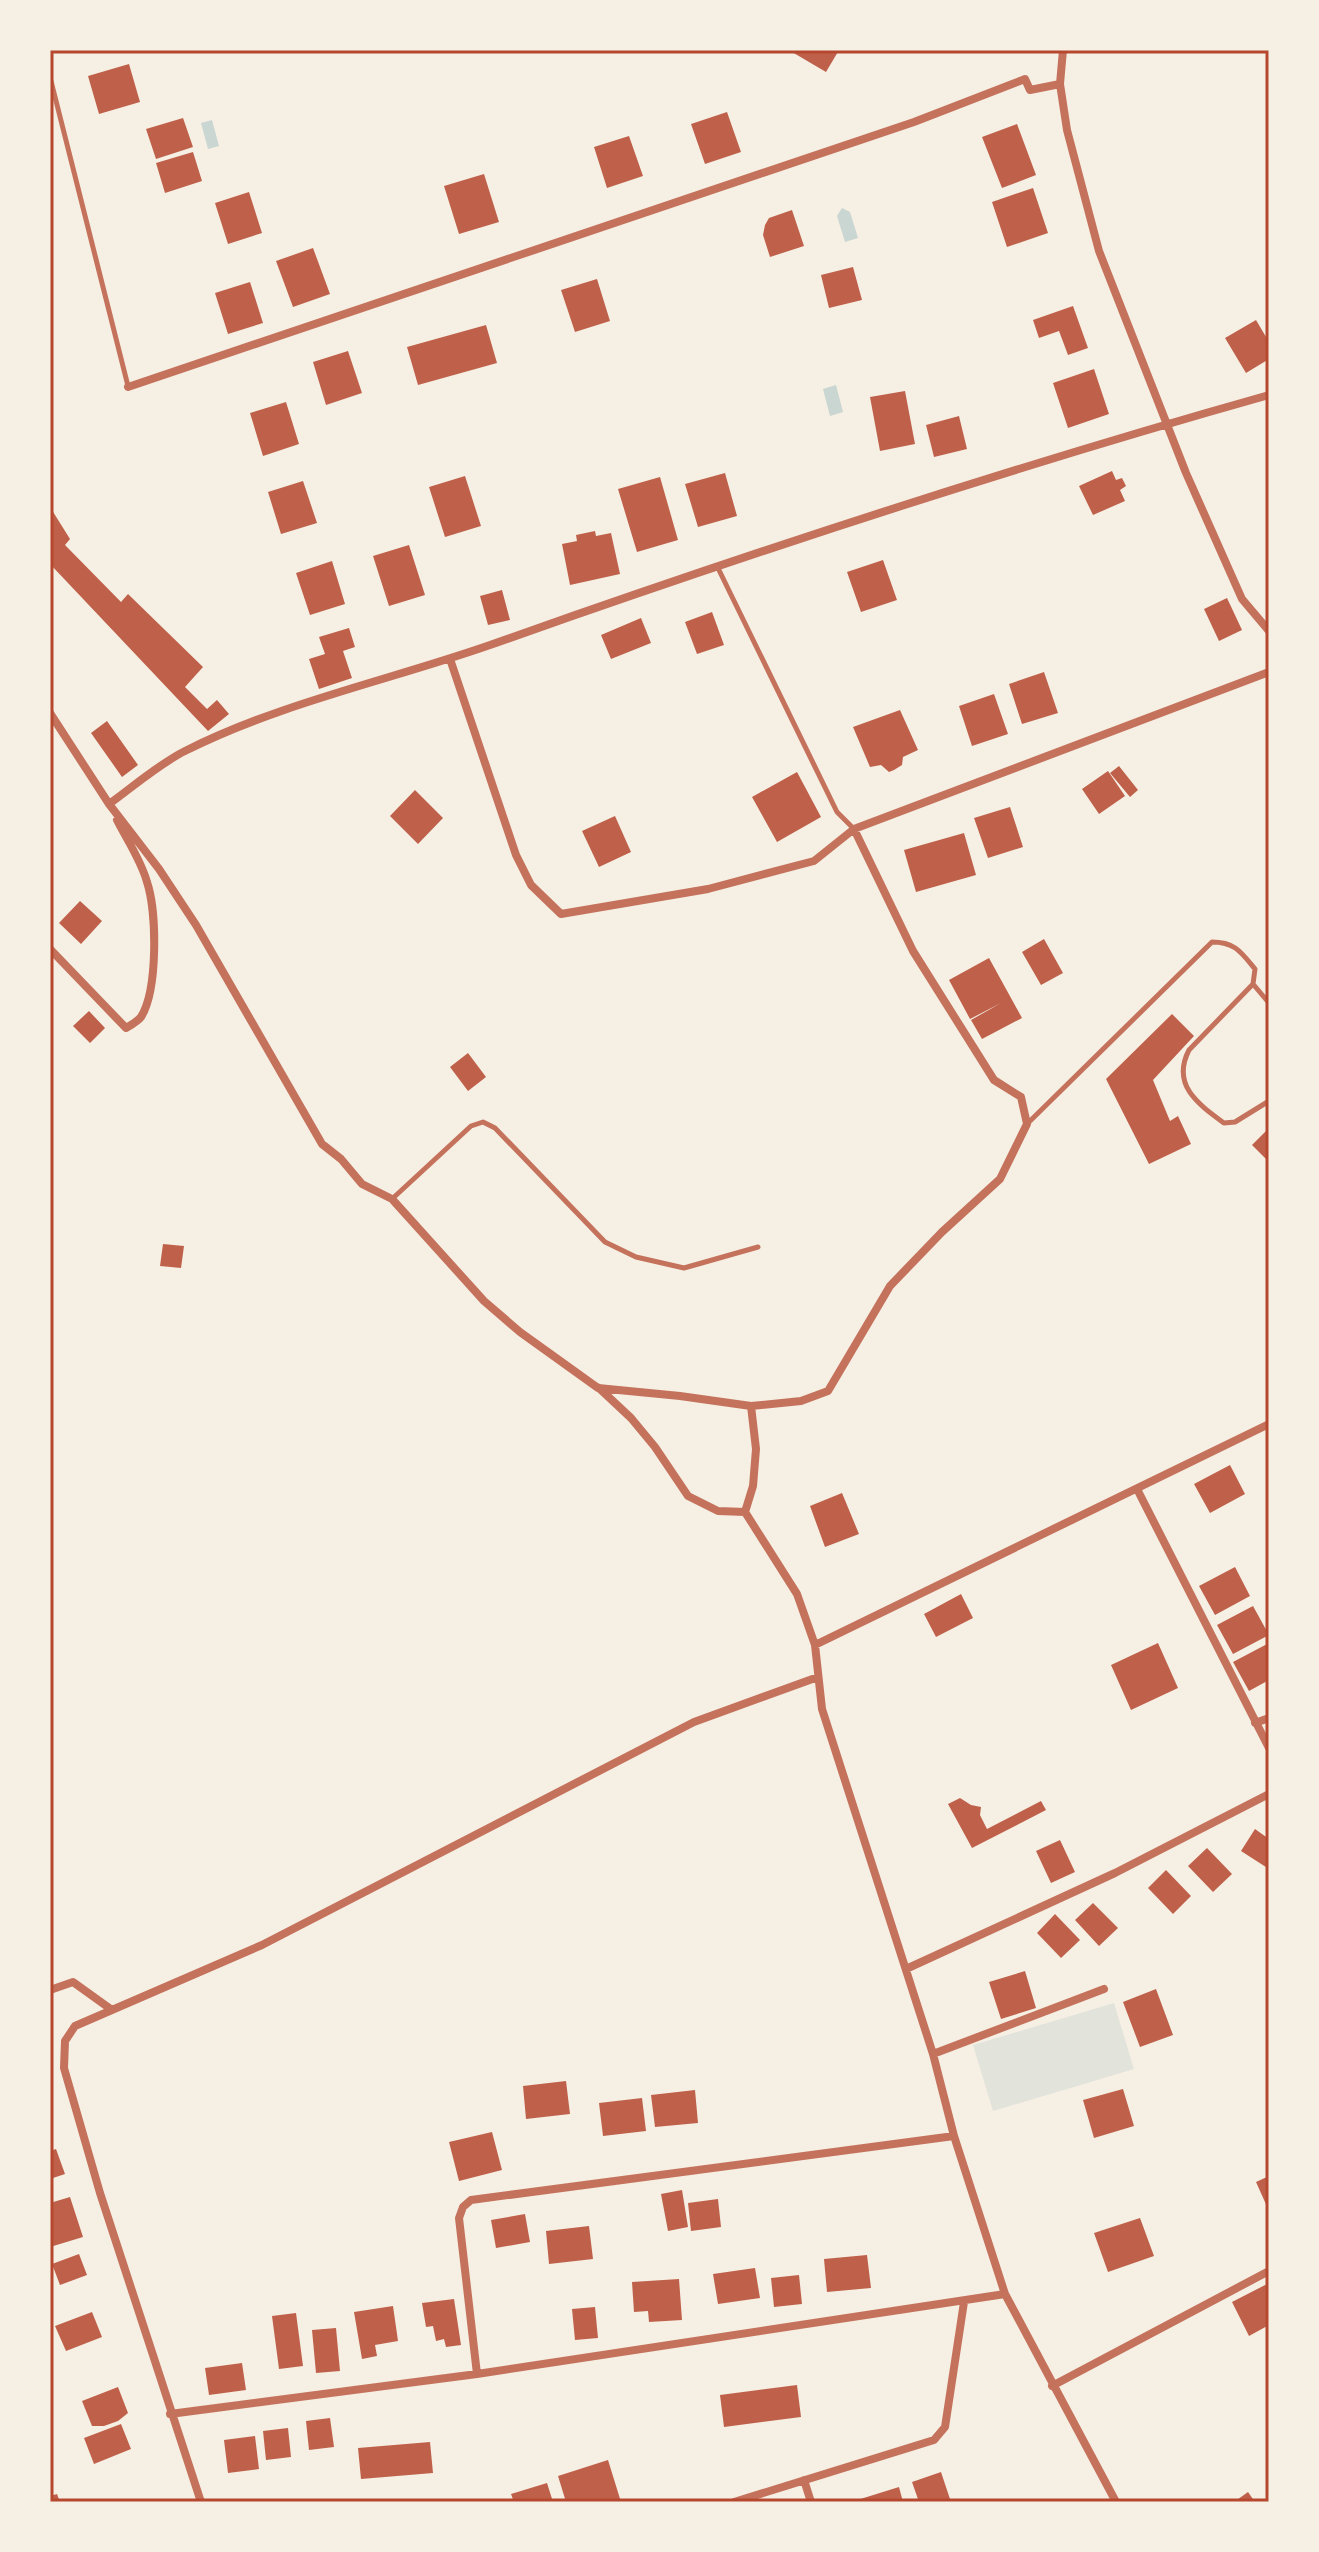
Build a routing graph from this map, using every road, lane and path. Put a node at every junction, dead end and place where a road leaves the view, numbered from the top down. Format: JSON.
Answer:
{"nodes":[{"id":1,"x":1063,"y":50,"type":"edge"},
{"id":2,"x":50,"y":77,"type":"edge"},
{"id":3,"x":1060,"y":84,"type":"junction"},
{"id":4,"x":128,"y":387,"type":"joint"},
{"id":5,"x":1269,"y":395,"type":"edge"},
{"id":6,"x":1166,"y":424,"type":"junction"},
{"id":7,"x":717,"y":565,"type":"junction"},
{"id":8,"x":1269,"y":631,"type":"edge"},
{"id":9,"x":450,"y":659,"type":"junction"},
{"id":10,"x":1269,"y":672,"type":"edge"},
{"id":11,"x":50,"y":713,"type":"edge"},
{"id":12,"x":109,"y":804,"type":"junction"},
{"id":13,"x":854,"y":829,"type":"junction"},
{"id":14,"x":50,"y":949,"type":"edge"},
{"id":15,"x":1253,"y":984,"type":"junction"},
{"id":16,"x":1269,"y":1003,"type":"edge"},
{"id":17,"x":1269,"y":1101,"type":"edge"},
{"id":18,"x":1027,"y":1124,"type":"junction"},
{"id":19,"x":392,"y":1199,"type":"junction"},
{"id":20,"x":758,"y":1247,"type":"dead end"},
{"id":21,"x":598,"y":1388,"type":"junction"},
{"id":22,"x":751,"y":1406,"type":"junction"},
{"id":23,"x":1269,"y":1424,"type":"edge"},
{"id":24,"x":1137,"y":1489,"type":"junction"},
{"id":25,"x":745,"y":1512,"type":"junction"},
{"id":26,"x":815,"y":1645,"type":"junction"},
{"id":27,"x":818,"y":1677,"type":"junction"},
{"id":28,"x":1269,"y":1718,"type":"edge"},
{"id":29,"x":1255,"y":1723,"type":"junction"},
{"id":30,"x":1269,"y":1748,"type":"edge"},
{"id":31,"x":1269,"y":1794,"type":"edge"},
{"id":32,"x":906,"y":1969,"type":"junction"},
{"id":33,"x":1104,"y":1989,"type":"dead end"},
{"id":34,"x":50,"y":1990,"type":"edge"},
{"id":35,"x":112,"y":2010,"type":"junction"},
{"id":36,"x":933,"y":2054,"type":"junction"},
{"id":37,"x":954,"y":2136,"type":"junction"},
{"id":38,"x":1269,"y":2271,"type":"edge"},
{"id":39,"x":1005,"y":2294,"type":"junction"},
{"id":40,"x":964,"y":2302,"type":"junction"},
{"id":41,"x":477,"y":2374,"type":"junction"},
{"id":42,"x":1052,"y":2386,"type":"junction"},
{"id":43,"x":170,"y":2414,"type":"junction"},
{"id":44,"x":804,"y":2480,"type":"junction"},
{"id":45,"x":201,"y":2502,"type":"edge"},
{"id":46,"x":734,"y":2502,"type":"edge"},
{"id":47,"x":811,"y":2502,"type":"edge"},
{"id":48,"x":1116,"y":2502,"type":"edge"}],
"edges":[{"from":1,"to":3,"type":"street"},
{"from":2,"to":4,"type":"lane"},
{"from":3,"to":4,"type":"street"},
{"from":3,"to":6,"type":"street"},
{"from":5,"to":6,"type":"street"},
{"from":6,"to":7,"type":"street"},
{"from":6,"to":8,"type":"street"},
{"from":7,"to":9,"type":"street"},
{"from":7,"to":13,"type":"lane"},
{"from":9,"to":12,"type":"street"},
{"from":9,"to":13,"type":"street"},
{"from":10,"to":13,"type":"street"},
{"from":11,"to":12,"type":"street"},
{"from":12,"to":14,"type":"street"},
{"from":12,"to":19,"type":"street"},
{"from":13,"to":18,"type":"street"},
{"from":15,"to":16,"type":"lane"},
{"from":15,"to":17,"type":"lane"},
{"from":15,"to":18,"type":"lane"},
{"from":18,"to":22,"type":"street"},
{"from":19,"to":20,"type":"lane"},
{"from":19,"to":21,"type":"street"},
{"from":21,"to":22,"type":"street"},
{"from":21,"to":25,"type":"street"},
{"from":22,"to":25,"type":"street"},
{"from":23,"to":24,"type":"street"},
{"from":24,"to":26,"type":"street"},
{"from":24,"to":29,"type":"street"},
{"from":25,"to":26,"type":"street"},
{"from":26,"to":27,"type":"street"},
{"from":27,"to":32,"type":"street"},
{"from":27,"to":35,"type":"street"},
{"from":28,"to":29,"type":"street"},
{"from":29,"to":30,"type":"street"},
{"from":31,"to":32,"type":"street"},
{"from":32,"to":36,"type":"street"},
{"from":33,"to":36,"type":"street"},
{"from":34,"to":35,"type":"street"},
{"from":35,"to":43,"type":"street"},
{"from":36,"to":37,"type":"street"},
{"from":37,"to":39,"type":"street"},
{"from":37,"to":41,"type":"street"},
{"from":38,"to":42,"type":"street"},
{"from":39,"to":40,"type":"street"},
{"from":39,"to":42,"type":"street"},
{"from":40,"to":41,"type":"street"},
{"from":40,"to":44,"type":"street"},
{"from":41,"to":43,"type":"street"},
{"from":42,"to":48,"type":"street"},
{"from":43,"to":45,"type":"street"},
{"from":44,"to":46,"type":"street"},
{"from":44,"to":47,"type":"street"}]}
